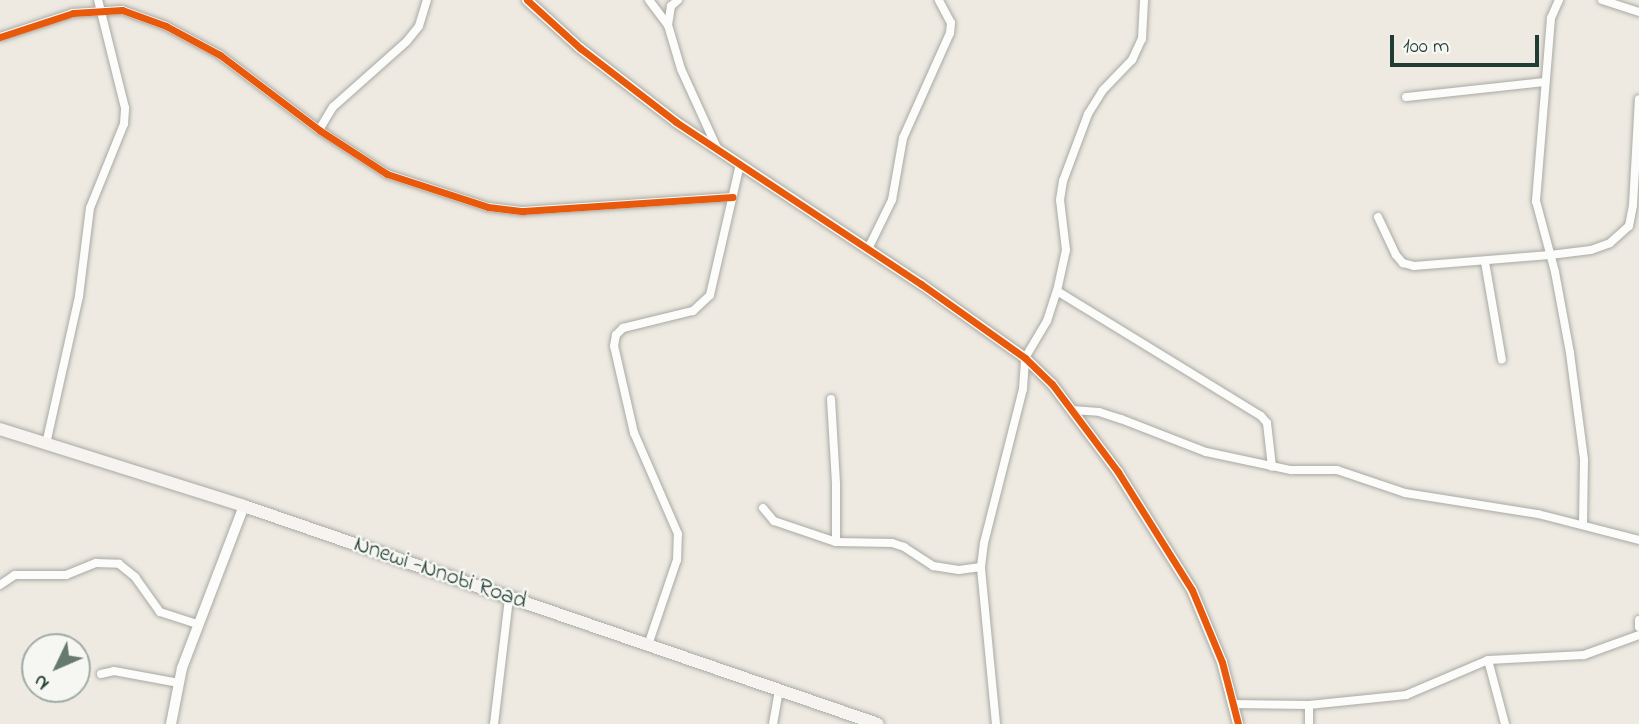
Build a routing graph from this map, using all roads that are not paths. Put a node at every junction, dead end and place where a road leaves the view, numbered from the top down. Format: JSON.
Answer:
{"nodes":[{"id":1,"x":427,"y":0,"type":"edge"},
{"id":2,"x":527,"y":0,"type":"edge"},
{"id":3,"x":649,"y":0,"type":"edge"},
{"id":4,"x":678,"y":0,"type":"edge"},
{"id":5,"x":939,"y":0,"type":"edge"},
{"id":6,"x":1144,"y":0,"type":"edge"},
{"id":7,"x":1559,"y":0,"type":"edge"},
{"id":8,"x":1602,"y":0,"type":"edge"},
{"id":9,"x":99,"y":5,"type":"edge"},
{"id":10,"x":1639,"y":12,"type":"edge"},
{"id":11,"x":667,"y":26,"type":"junction"},
{"id":12,"x":0,"y":37,"type":"edge"},
{"id":13,"x":1545,"y":82,"type":"junction"},
{"id":14,"x":1406,"y":97,"type":"dead end"},
{"id":15,"x":1639,"y":100,"type":"edge"},
{"id":16,"x":318,"y":130,"type":"junction"},
{"id":17,"x":718,"y":150,"type":"junction"},
{"id":18,"x":740,"y":164,"type":"junction"},
{"id":19,"x":733,"y":197,"type":"junction"},
{"id":20,"x":1378,"y":217,"type":"dead end"},
{"id":21,"x":868,"y":249,"type":"junction"},
{"id":22,"x":1550,"y":255,"type":"junction"},
{"id":23,"x":1485,"y":262,"type":"junction"},
{"id":24,"x":1058,"y":290,"type":"junction"},
{"id":25,"x":1025,"y":358,"type":"junction"},
{"id":26,"x":1502,"y":360,"type":"dead end"},
{"id":27,"x":831,"y":399,"type":"dead end"},
{"id":28,"x":1072,"y":410,"type":"junction"},
{"id":29,"x":0,"y":429,"type":"edge"},
{"id":30,"x":46,"y":444,"type":"junction"},
{"id":31,"x":1272,"y":467,"type":"junction"},
{"id":32,"x":244,"y":506,"type":"junction"},
{"id":33,"x":763,"y":508,"type":"dead end"},
{"id":34,"x":1583,"y":524,"type":"junction"},
{"id":35,"x":1639,"y":540,"type":"edge"},
{"id":36,"x":836,"y":542,"type":"junction"},
{"id":37,"x":981,"y":567,"type":"junction"},
{"id":38,"x":0,"y":585,"type":"edge"},
{"id":39,"x":509,"y":598,"type":"junction"},
{"id":40,"x":1639,"y":620,"type":"edge"},
{"id":41,"x":197,"y":624,"type":"junction"},
{"id":42,"x":1639,"y":626,"type":"edge"},
{"id":43,"x":1639,"y":635,"type":"edge"},
{"id":44,"x":648,"y":645,"type":"junction"},
{"id":45,"x":1488,"y":660,"type":"junction"},
{"id":46,"x":101,"y":674,"type":"dead end"},
{"id":47,"x":179,"y":683,"type":"junction"},
{"id":48,"x":779,"y":690,"type":"junction"},
{"id":49,"x":1233,"y":704,"type":"junction"},
{"id":50,"x":1309,"y":705,"type":"junction"},
{"id":51,"x":171,"y":724,"type":"edge"},
{"id":52,"x":494,"y":724,"type":"edge"},
{"id":53,"x":773,"y":724,"type":"edge"},
{"id":54,"x":877,"y":724,"type":"edge"},
{"id":55,"x":996,"y":724,"type":"edge"},
{"id":56,"x":1238,"y":724,"type":"edge"},
{"id":57,"x":1309,"y":724,"type":"edge"},
{"id":58,"x":1505,"y":724,"type":"edge"}],
"edges":[{"from":1,"to":16,"type":"street"},
{"from":2,"to":17,"type":"street"},
{"from":3,"to":11,"type":"street"},
{"from":4,"to":11,"type":"street"},
{"from":5,"to":21,"type":"street"},
{"from":6,"to":24,"type":"street"},
{"from":7,"to":13,"type":"street"},
{"from":8,"to":10,"type":"street"},
{"from":9,"to":12,"type":"street"},
{"from":9,"to":16,"type":"street"},
{"from":9,"to":30,"type":"street"},
{"from":11,"to":17,"type":"street"},
{"from":13,"to":14,"type":"street"},
{"from":13,"to":22,"type":"street"},
{"from":15,"to":22,"type":"street"},
{"from":16,"to":19,"type":"street"},
{"from":17,"to":18,"type":"street"},
{"from":18,"to":19,"type":"street"},
{"from":18,"to":21,"type":"street"},
{"from":19,"to":44,"type":"street"},
{"from":20,"to":23,"type":"street"},
{"from":21,"to":25,"type":"street"},
{"from":22,"to":23,"type":"street"},
{"from":22,"to":34,"type":"street"},
{"from":23,"to":26,"type":"street"},
{"from":24,"to":25,"type":"street"},
{"from":24,"to":31,"type":"street"},
{"from":25,"to":28,"type":"street"},
{"from":25,"to":37,"type":"street"},
{"from":27,"to":36,"type":"street"},
{"from":28,"to":31,"type":"street"},
{"from":28,"to":49,"type":"street"},
{"from":29,"to":30,"type":"main road","name":"Nnewi -Nnobi Road"},
{"from":30,"to":32,"type":"main road","name":"Nnewi -Nnobi Road"},
{"from":31,"to":34,"type":"street"},
{"from":32,"to":39,"type":"main road","name":"Nnewi -Nnobi Road"},
{"from":32,"to":41,"type":"street"},
{"from":33,"to":36,"type":"street"},
{"from":34,"to":35,"type":"street"},
{"from":36,"to":37,"type":"street"},
{"from":37,"to":55,"type":"street"},
{"from":38,"to":41,"type":"street"},
{"from":39,"to":44,"type":"main road","name":"Nnewi -Nnobi Road"},
{"from":39,"to":52,"type":"street"},
{"from":40,"to":42,"type":"street"},
{"from":41,"to":47,"type":"street"},
{"from":43,"to":45,"type":"street"},
{"from":44,"to":48,"type":"main road","name":"Nnewi -Nnobi Road"},
{"from":45,"to":50,"type":"street"},
{"from":45,"to":58,"type":"street"},
{"from":46,"to":47,"type":"street"},
{"from":47,"to":51,"type":"street"},
{"from":48,"to":53,"type":"street"},
{"from":48,"to":54,"type":"main road","name":"Nnewi -Nnobi Road"},
{"from":49,"to":50,"type":"street"},
{"from":49,"to":56,"type":"street"},
{"from":50,"to":57,"type":"street"}]}
